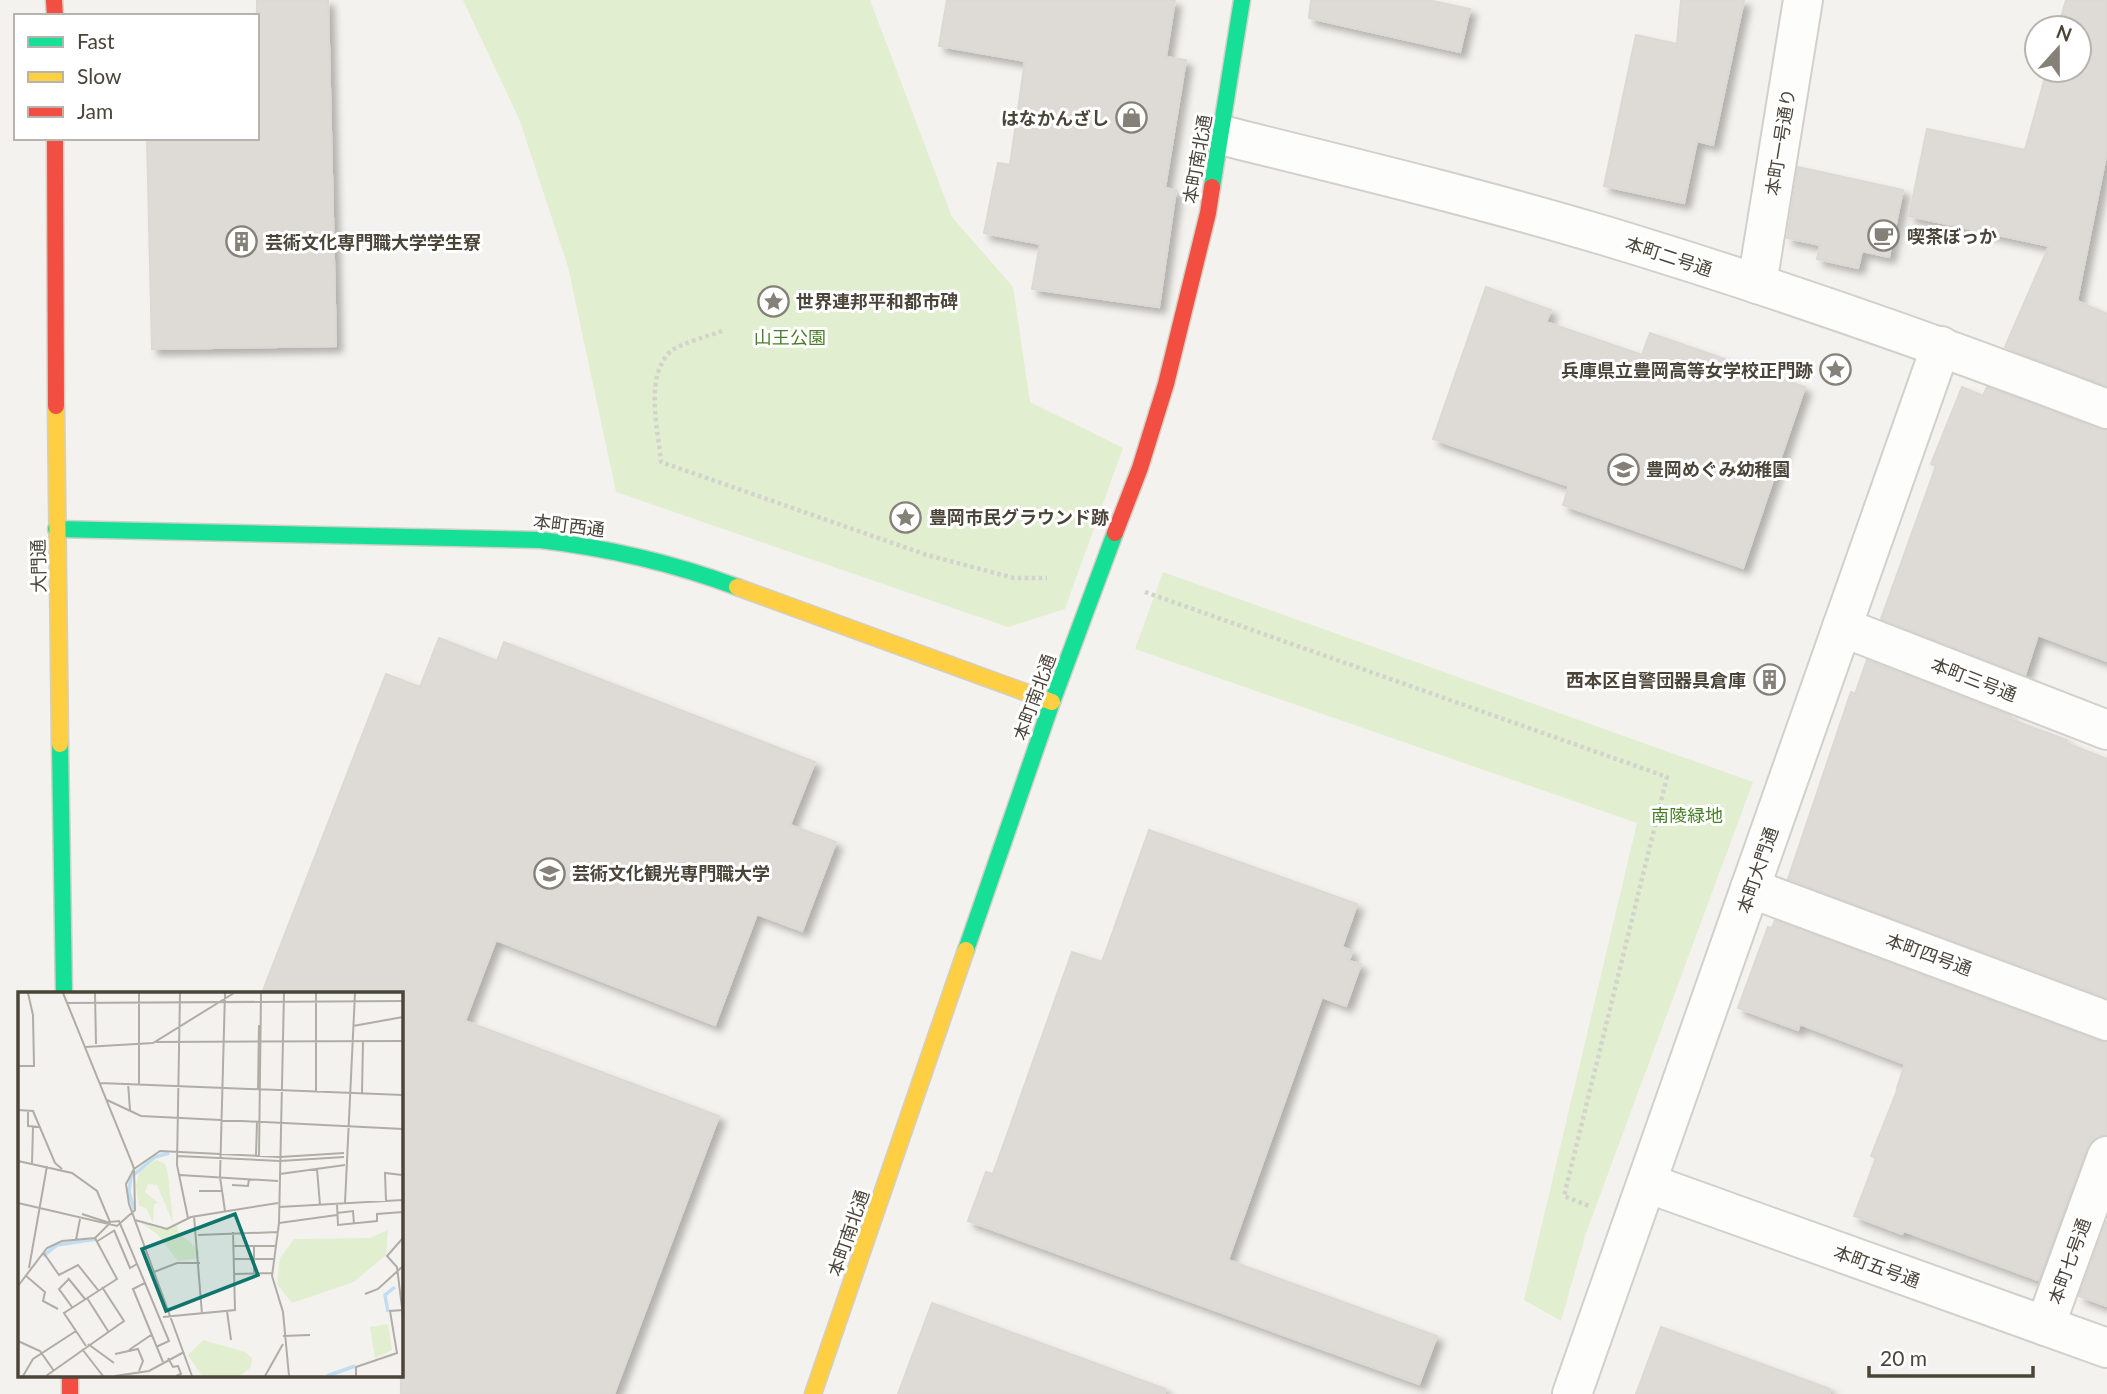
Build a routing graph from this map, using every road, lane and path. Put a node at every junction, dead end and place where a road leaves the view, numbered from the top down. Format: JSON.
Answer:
{"nodes":[{"id":1,"x":1242,"y":0,"type":"edge"},
{"id":2,"x":1803,"y":0,"type":"edge"},
{"id":3,"x":1221,"y":135,"type":"junction"},
{"id":4,"x":55,"y":140,"type":"edge"},
{"id":5,"x":1757,"y":284,"type":"junction"},
{"id":6,"x":722,"y":331,"type":"dead end"},
{"id":7,"x":1941,"y":346,"type":"junction"},
{"id":8,"x":2107,"y":410,"type":"edge"},
{"id":9,"x":56,"y":528,"type":"junction"},
{"id":10,"x":1052,"y":578,"type":"dead end"},
{"id":11,"x":1142,"y":592,"type":"dead end"},
{"id":12,"x":1842,"y":628,"type":"junction"},
{"id":13,"x":1052,"y":702,"type":"junction"},
{"id":14,"x":2107,"y":730,"type":"edge"},
{"id":15,"x":1751,"y":888,"type":"junction"},
{"id":16,"x":64,"y":992,"type":"edge"},
{"id":17,"x":2107,"y":1021,"type":"edge"},
{"id":18,"x":2107,"y":1156,"type":"edge"},
{"id":19,"x":1647,"y":1183,"type":"junction"},
{"id":20,"x":1600,"y":1210,"type":"dead end"},
{"id":21,"x":2045,"y":1326,"type":"junction"},
{"id":22,"x":2107,"y":1348,"type":"edge"},
{"id":23,"x":70,"y":1376,"type":"edge"},
{"id":24,"x":70,"y":1394,"type":"edge"},
{"id":25,"x":813,"y":1394,"type":"edge"},
{"id":26,"x":1572,"y":1394,"type":"edge"}],
"edges":[{"from":1,"to":3,"type":"street","name":"本町南北通"},
{"from":2,"to":5,"type":"street","name":"本町一号通り"},
{"from":3,"to":5,"type":"street","name":"本町二号通"},
{"from":3,"to":13,"type":"street","name":"本町南北通"},
{"from":4,"to":9,"type":"street","name":"大門通"},
{"from":5,"to":7,"type":"street","name":"本町二号通"},
{"from":6,"to":10,"type":"path"},
{"from":7,"to":8,"type":"street","name":"本町二号通"},
{"from":7,"to":12,"type":"street","name":"本町大門通"},
{"from":9,"to":13,"type":"street","name":"本町西通"},
{"from":9,"to":16,"type":"street","name":"大門通"},
{"from":11,"to":20,"type":"path"},
{"from":12,"to":14,"type":"street","name":"本町三号通"},
{"from":12,"to":15,"type":"street","name":"本町大門通"},
{"from":13,"to":25,"type":"street","name":"本町南北通"},
{"from":15,"to":17,"type":"street","name":"本町四号通"},
{"from":15,"to":19,"type":"street","name":"本町大門通"},
{"from":18,"to":21,"type":"street","name":"本町七号通"},
{"from":19,"to":21,"type":"street","name":"本町五号通"},
{"from":19,"to":26,"type":"street","name":"本町大門通"},
{"from":21,"to":22,"type":"street","name":"本町五号通"},
{"from":23,"to":24,"type":"street"}]}
